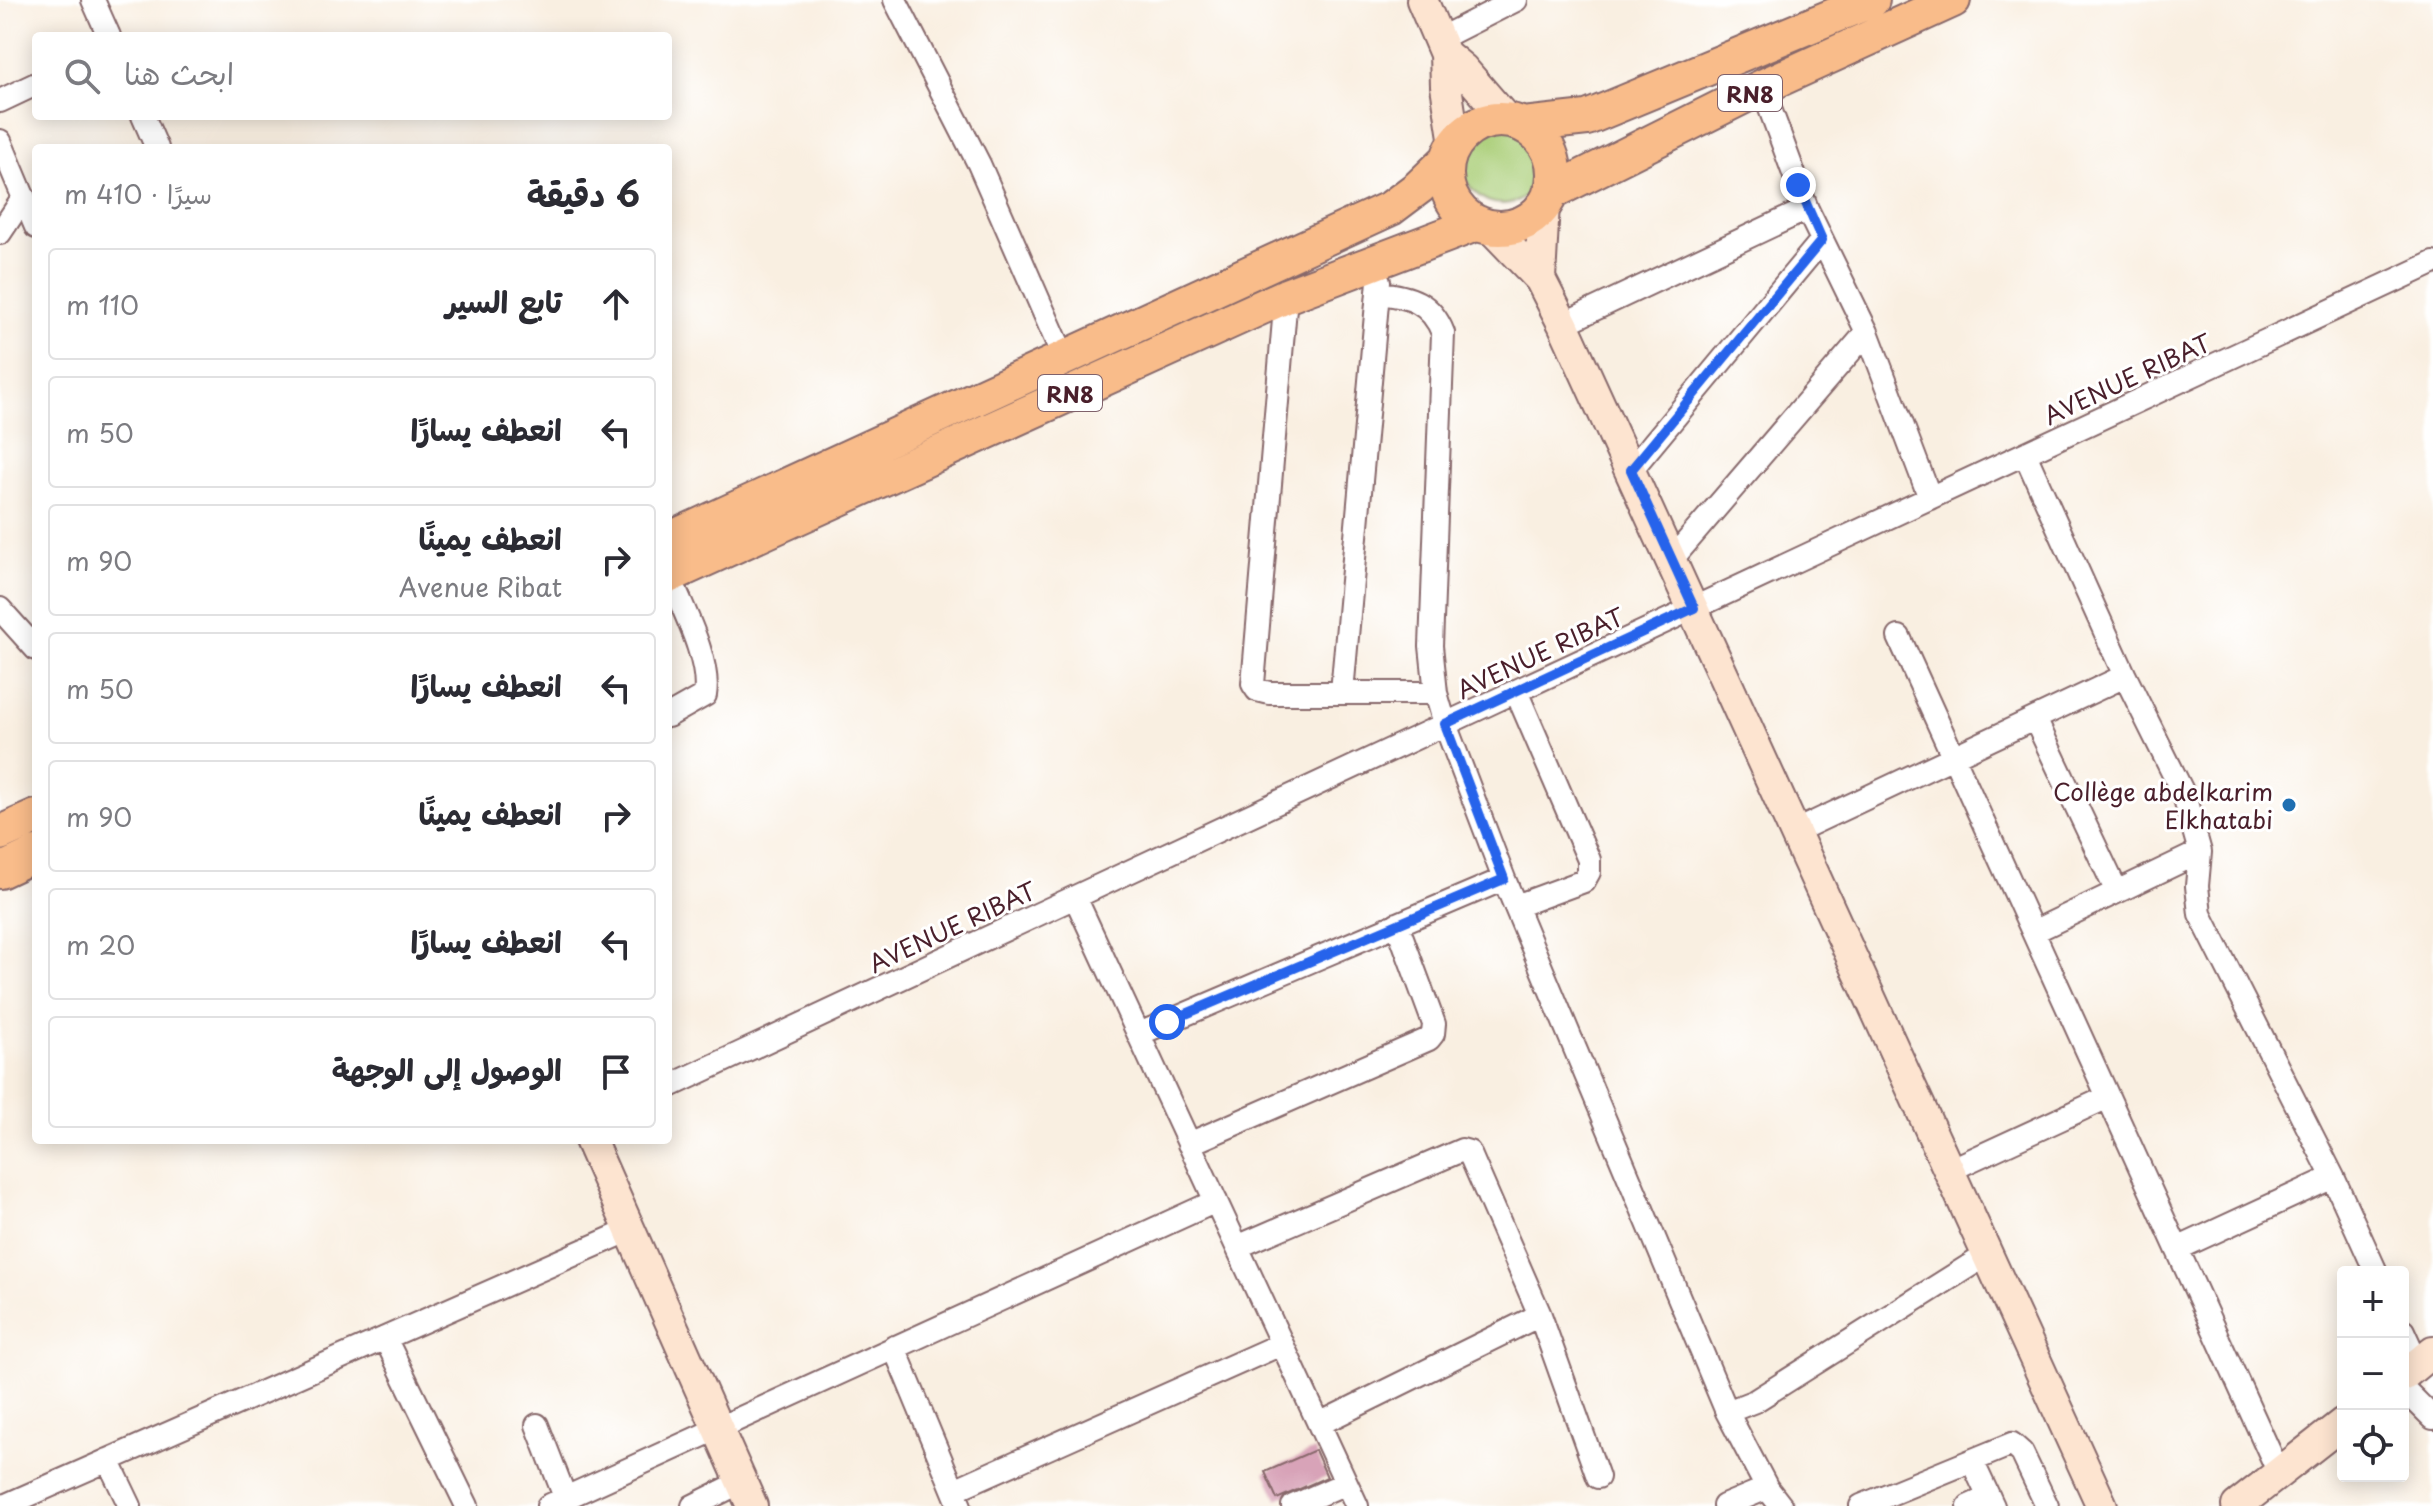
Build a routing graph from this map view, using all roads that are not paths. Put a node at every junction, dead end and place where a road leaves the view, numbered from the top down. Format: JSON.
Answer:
{"nodes":[{"id":1,"x":93,"y":0,"type":"edge"},
{"id":2,"x":895,"y":0,"type":"edge"},
{"id":3,"x":1422,"y":0,"type":"edge"},
{"id":4,"x":1516,"y":0,"type":"edge"},
{"id":5,"x":1872,"y":0,"type":"edge"},
{"id":6,"x":1953,"y":0,"type":"edge"},
{"id":7,"x":107,"y":32,"type":"edge"},
{"id":8,"x":1442,"y":46,"type":"junction"},
{"id":9,"x":32,"y":86,"type":"edge"},
{"id":10,"x":1762,"y":87,"type":"junction"},
{"id":11,"x":0,"y":101,"type":"edge"},
{"id":12,"x":145,"y":120,"type":"edge"},
{"id":13,"x":1515,"y":123,"type":"junction"},
{"id":14,"x":0,"y":141,"type":"edge"},
{"id":15,"x":155,"y":144,"type":"edge"},
{"id":16,"x":1451,"y":152,"type":"junction"},
{"id":17,"x":24,"y":197,"type":"junction"},
{"id":18,"x":1547,"y":198,"type":"junction"},
{"id":19,"x":1807,"y":209,"type":"junction"},
{"id":20,"x":32,"y":217,"type":"edge"},
{"id":21,"x":1484,"y":225,"type":"junction"},
{"id":22,"x":0,"y":233,"type":"edge"},
{"id":23,"x":1822,"y":240,"type":"junction"},
{"id":24,"x":1380,"y":259,"type":"junction"},
{"id":25,"x":2433,"y":263,"type":"edge"},
{"id":26,"x":1540,"y":279,"type":"junction"},
{"id":27,"x":1379,"y":293,"type":"junction"},
{"id":28,"x":1286,"y":296,"type":"junction"},
{"id":29,"x":1563,"y":324,"type":"junction"},
{"id":30,"x":1867,"y":332,"type":"junction"},
{"id":31,"x":1064,"y":358,"type":"junction"},
{"id":32,"x":2025,"y":454,"type":"junction"},
{"id":33,"x":1631,"y":470,"type":"junction"},
{"id":34,"x":1930,"y":498,"type":"junction"},
{"id":35,"x":672,"y":538,"type":"edge"},
{"id":36,"x":1672,"y":559,"type":"junction"},
{"id":37,"x":672,"y":574,"type":"edge"},
{"id":38,"x":672,"y":583,"type":"edge"},
{"id":39,"x":1694,"y":608,"type":"junction"},
{"id":40,"x":0,"y":609,"type":"edge"},
{"id":41,"x":1899,"y":637,"type":"dead end"},
{"id":42,"x":32,"y":645,"type":"edge"},
{"id":43,"x":2125,"y":676,"type":"junction"},
{"id":44,"x":1516,"y":691,"type":"junction"},
{"id":45,"x":1342,"y":692,"type":"junction"},
{"id":46,"x":1436,"y":693,"type":"junction"},
{"id":47,"x":672,"y":714,"type":"edge"},
{"id":48,"x":2035,"y":719,"type":"junction"},
{"id":49,"x":1445,"y":724,"type":"junction"},
{"id":50,"x":1954,"y":757,"type":"junction"},
{"id":51,"x":32,"y":819,"type":"edge"},
{"id":52,"x":1796,"y":831,"type":"junction"},
{"id":53,"x":0,"y":833,"type":"edge"},
{"id":54,"x":2200,"y":852,"type":"junction"},
{"id":55,"x":32,"y":856,"type":"edge"},
{"id":56,"x":0,"y":871,"type":"edge"},
{"id":57,"x":1504,"y":879,"type":"junction"},
{"id":58,"x":2117,"y":892,"type":"junction"},
{"id":59,"x":1075,"y":897,"type":"junction"},
{"id":60,"x":1516,"y":906,"type":"junction"},
{"id":61,"x":1397,"y":924,"type":"junction"},
{"id":62,"x":2033,"y":932,"type":"junction"},
{"id":63,"x":1139,"y":1034,"type":"junction"},
{"id":64,"x":672,"y":1085,"type":"edge"},
{"id":65,"x":2108,"y":1097,"type":"junction"},
{"id":66,"x":592,"y":1144,"type":"edge"},
{"id":67,"x":1189,"y":1144,"type":"junction"},
{"id":68,"x":1950,"y":1170,"type":"junction"},
{"id":69,"x":2333,"y":1177,"type":"junction"},
{"id":70,"x":1216,"y":1201,"type":"junction"},
{"id":71,"x":630,"y":1230,"type":"junction"},
{"id":72,"x":1237,"y":1247,"type":"junction"},
{"id":73,"x":2177,"y":1249,"type":"junction"},
{"id":74,"x":1988,"y":1254,"type":"junction"},
{"id":75,"x":2373,"y":1266,"type":"edge"},
{"id":76,"x":1540,"y":1315,"type":"junction"},
{"id":77,"x":385,"y":1338,"type":"junction"},
{"id":78,"x":2405,"y":1338,"type":"edge"},
{"id":79,"x":1281,"y":1344,"type":"junction"},
{"id":80,"x":894,"y":1347,"type":"junction"},
{"id":81,"x":2414,"y":1370,"type":"edge"},
{"id":82,"x":1727,"y":1412,"type":"junction"},
{"id":83,"x":2433,"y":1418,"type":"edge"},
{"id":84,"x":1319,"y":1424,"type":"junction"},
{"id":85,"x":537,"y":1425,"type":"dead end"},
{"id":86,"x":717,"y":1427,"type":"junction"},
{"id":87,"x":2337,"y":1428,"type":"edge"},
{"id":88,"x":108,"y":1460,"type":"junction"},
{"id":89,"x":1972,"y":1461,"type":"junction"},
{"id":90,"x":2279,"y":1473,"type":"junction"},
{"id":91,"x":1598,"y":1477,"type":"dead end"},
{"id":92,"x":1346,"y":1483,"type":"junction"},
{"id":93,"x":746,"y":1494,"type":"edge"},
{"id":94,"x":1774,"y":1497,"type":"edge"},
{"id":95,"x":0,"y":1498,"type":"edge"},
{"id":96,"x":957,"y":1498,"type":"edge"},
{"id":97,"x":557,"y":1502,"type":"edge"},
{"id":98,"x":1984,"y":1503,"type":"edge"},
{"id":99,"x":4,"y":1506,"type":"edge"},
{"id":100,"x":130,"y":1506,"type":"edge"},
{"id":101,"x":467,"y":1506,"type":"edge"},
{"id":102,"x":693,"y":1506,"type":"edge"},
{"id":103,"x":1293,"y":1506,"type":"edge"},
{"id":104,"x":1357,"y":1506,"type":"edge"},
{"id":105,"x":1724,"y":1506,"type":"edge"},
{"id":106,"x":1861,"y":1506,"type":"edge"},
{"id":107,"x":2047,"y":1506,"type":"edge"},
{"id":108,"x":2102,"y":1506,"type":"edge"},
{"id":109,"x":2237,"y":1506,"type":"edge"}],
"edges":[{"from":1,"to":7,"type":"street"},
{"from":2,"to":31,"type":"street"},
{"from":3,"to":8,"type":"street"},
{"from":4,"to":8,"type":"street"},
{"from":5,"to":13,"type":"main road","number":"RN8"},
{"from":6,"to":10,"type":"main road","number":"RN8"},
{"from":8,"to":13,"type":"street"},
{"from":8,"to":16,"type":"street"},
{"from":9,"to":11,"type":"street"},
{"from":10,"to":18,"type":"main road","number":"RN8"},
{"from":10,"to":19,"type":"street"},
{"from":12,"to":15,"type":"street"},
{"from":13,"to":16,"type":"main road","number":"RN8"},
{"from":13,"to":18,"type":"main road"},
{"from":14,"to":17,"type":"street"},
{"from":16,"to":21,"type":"main road"},
{"from":16,"to":31,"type":"main road","number":"RN8"},
{"from":17,"to":20,"type":"street"},
{"from":17,"to":22,"type":"street"},
{"from":18,"to":21,"type":"main road","number":"RN8"},
{"from":18,"to":26,"type":"street"},
{"from":19,"to":23,"type":"street"},
{"from":19,"to":29,"type":"street"},
{"from":21,"to":24,"type":"main road","number":"RN8"},
{"from":21,"to":26,"type":"street"},
{"from":23,"to":30,"type":"street"},
{"from":23,"to":33,"type":"street"},
{"from":24,"to":27,"type":"street"},
{"from":24,"to":28,"type":"main road","number":"RN8"},
{"from":25,"to":32,"type":"street","name":"AVENUE RIBAT"},
{"from":26,"to":29,"type":"street"},
{"from":27,"to":45,"type":"street"},
{"from":27,"to":46,"type":"street"},
{"from":28,"to":37,"type":"main road","number":"RN8"},
{"from":28,"to":45,"type":"street"},
{"from":29,"to":33,"type":"street"},
{"from":30,"to":34,"type":"street"},
{"from":30,"to":36,"type":"street"},
{"from":31,"to":35,"type":"main road","number":"RN8"},
{"from":32,"to":34,"type":"street","name":"AVENUE RIBAT"},
{"from":32,"to":43,"type":"street"},
{"from":33,"to":36,"type":"street"},
{"from":34,"to":39,"type":"street","name":"AVENUE RIBAT"},
{"from":36,"to":39,"type":"street"},
{"from":38,"to":47,"type":"street"},
{"from":39,"to":44,"type":"street","name":"AVENUE RIBAT"},
{"from":39,"to":52,"type":"street"},
{"from":40,"to":42,"type":"street"},
{"from":41,"to":50,"type":"street"},
{"from":43,"to":48,"type":"street"},
{"from":43,"to":54,"type":"street"},
{"from":44,"to":49,"type":"street","name":"AVENUE RIBAT"},
{"from":44,"to":60,"type":"street"},
{"from":45,"to":46,"type":"street"},
{"from":46,"to":49,"type":"street"},
{"from":48,"to":50,"type":"street"},
{"from":48,"to":58,"type":"street"},
{"from":49,"to":57,"type":"street"},
{"from":49,"to":59,"type":"street","name":"AVENUE RIBAT"},
{"from":50,"to":52,"type":"street"},
{"from":50,"to":62,"type":"street"},
{"from":51,"to":53,"type":"main road"},
{"from":52,"to":68,"type":"street"},
{"from":54,"to":58,"type":"street"},
{"from":54,"to":69,"type":"street"},
{"from":55,"to":56,"type":"main road"},
{"from":57,"to":60,"type":"street"},
{"from":57,"to":61,"type":"street"},
{"from":58,"to":62,"type":"street"},
{"from":59,"to":63,"type":"street"},
{"from":59,"to":64,"type":"street","name":"AVENUE RIBAT"},
{"from":60,"to":82,"type":"street"},
{"from":61,"to":63,"type":"street"},
{"from":61,"to":67,"type":"street"},
{"from":62,"to":65,"type":"street"},
{"from":63,"to":67,"type":"street"},
{"from":65,"to":68,"type":"street"},
{"from":65,"to":73,"type":"street"},
{"from":66,"to":71,"type":"street"},
{"from":67,"to":70,"type":"street"},
{"from":68,"to":74,"type":"street"},
{"from":69,"to":73,"type":"street"},
{"from":69,"to":75,"type":"street"},
{"from":70,"to":72,"type":"street"},
{"from":70,"to":80,"type":"street"},
{"from":71,"to":77,"type":"street"},
{"from":71,"to":86,"type":"street"},
{"from":72,"to":76,"type":"street"},
{"from":72,"to":79,"type":"street"},
{"from":73,"to":90,"type":"street"},
{"from":74,"to":82,"type":"street"},
{"from":74,"to":108,"type":"street"},
{"from":76,"to":84,"type":"street"},
{"from":76,"to":91,"type":"street"},
{"from":77,"to":88,"type":"street"},
{"from":77,"to":101,"type":"street"},
{"from":78,"to":81,"type":"street"},
{"from":79,"to":84,"type":"street"},
{"from":79,"to":96,"type":"street"},
{"from":80,"to":86,"type":"street"},
{"from":80,"to":96,"type":"street"},
{"from":81,"to":83,"type":"street"},
{"from":82,"to":94,"type":"street"},
{"from":84,"to":92,"type":"street"},
{"from":85,"to":97,"type":"street"},
{"from":86,"to":93,"type":"street"},
{"from":86,"to":97,"type":"street"},
{"from":87,"to":90,"type":"street"},
{"from":88,"to":99,"type":"street"},
{"from":88,"to":100,"type":"street"},
{"from":89,"to":98,"type":"street"},
{"from":89,"to":106,"type":"street"},
{"from":89,"to":107,"type":"street"},
{"from":90,"to":109,"type":"street"},
{"from":92,"to":103,"type":"street"},
{"from":92,"to":104,"type":"street"},
{"from":93,"to":102,"type":"street"},
{"from":94,"to":105,"type":"street"},
{"from":95,"to":99,"type":"street"}]}
